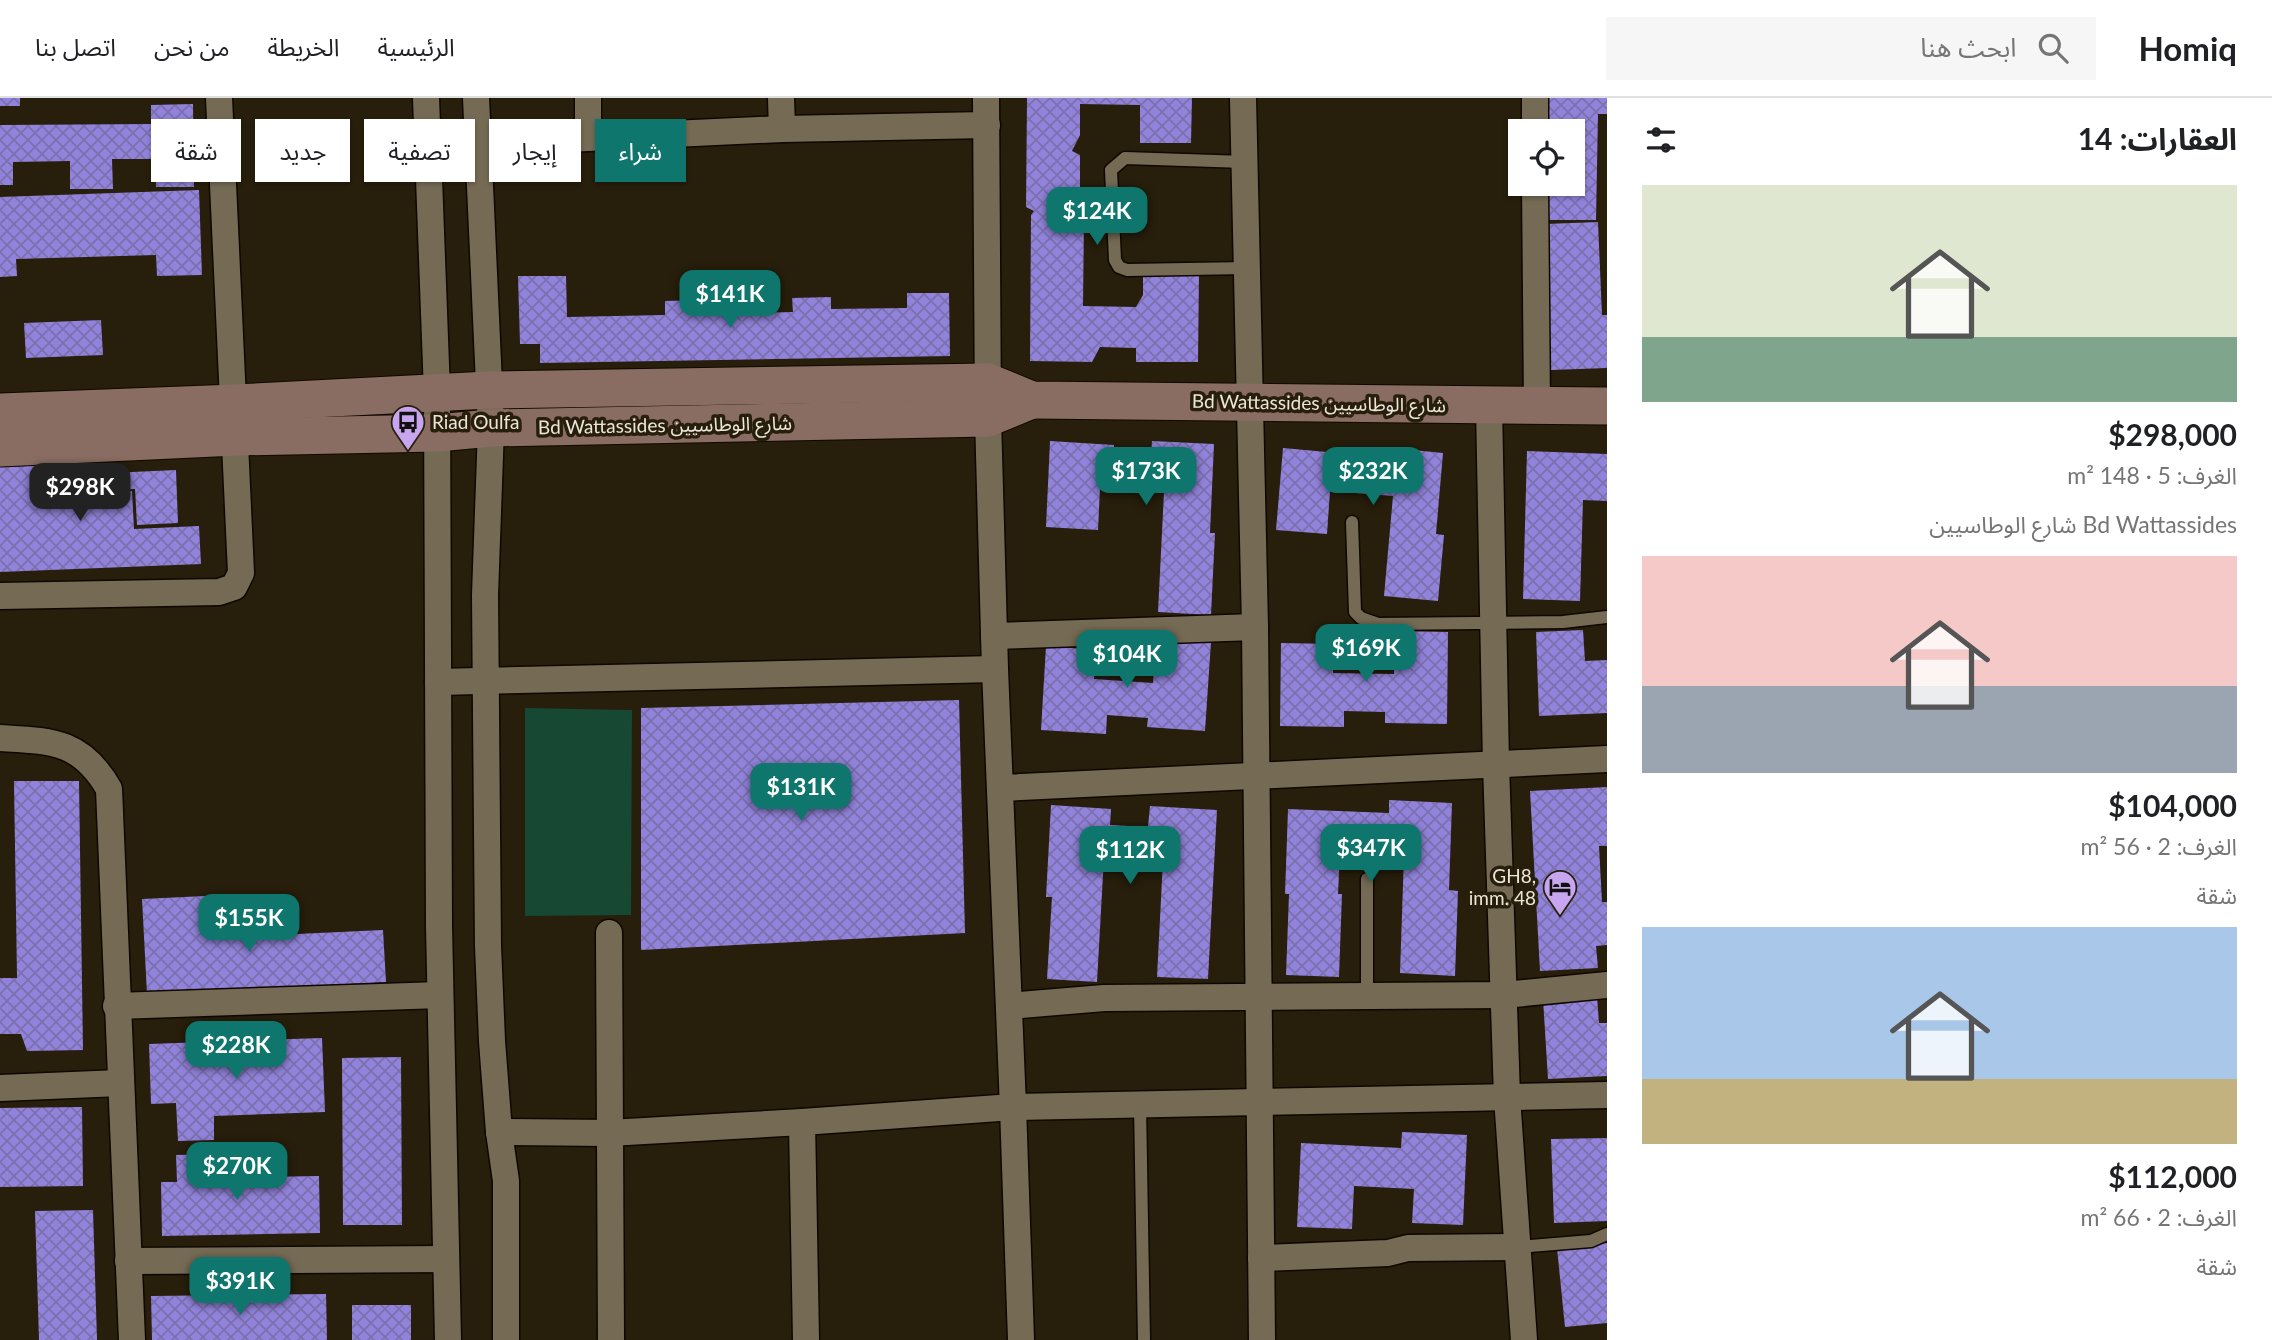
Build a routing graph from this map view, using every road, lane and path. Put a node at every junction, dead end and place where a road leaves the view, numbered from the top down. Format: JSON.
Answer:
{"nodes":[{"id":1,"x":219,"y":98,"type":"edge"},
{"id":2,"x":426,"y":98,"type":"edge"},
{"id":3,"x":476,"y":98,"type":"edge"},
{"id":4,"x":588,"y":98,"type":"edge"},
{"id":5,"x":782,"y":98,"type":"edge"},
{"id":6,"x":986,"y":98,"type":"edge"},
{"id":7,"x":1243,"y":98,"type":"edge"},
{"id":8,"x":1535,"y":98,"type":"edge"},
{"id":9,"x":1535,"y":119,"type":"edge"},
{"id":10,"x":987,"y":125,"type":"junction"},
{"id":11,"x":782,"y":129,"type":"junction"},
{"id":12,"x":589,"y":138,"type":"junction"},
{"id":13,"x":478,"y":143,"type":"junction"},
{"id":14,"x":1245,"y":162,"type":"junction"},
{"id":15,"x":1535,"y":196,"type":"edge"},
{"id":16,"x":1248,"y":268,"type":"junction"},
{"id":17,"x":988,"y":382,"type":"junction"},
{"id":18,"x":489,"y":390,"type":"junction"},
{"id":19,"x":437,"y":392,"type":"junction"},
{"id":20,"x":1032,"y":400,"type":"junction"},
{"id":21,"x":1251,"y":402,"type":"junction"},
{"id":22,"x":1489,"y":406,"type":"junction"},
{"id":23,"x":1537,"y":406,"type":"junction"},
{"id":24,"x":1607,"y":406,"type":"edge"},
{"id":25,"x":0,"y":412,"type":"edge"},
{"id":26,"x":988,"y":418,"type":"junction"},
{"id":27,"x":235,"y":420,"type":"junction"},
{"id":28,"x":491,"y":428,"type":"junction"},
{"id":29,"x":437,"y":433,"type":"junction"},
{"id":30,"x":0,"y":448,"type":"edge"},
{"id":31,"x":1352,"y":522,"type":"dead end"},
{"id":32,"x":0,"y":596,"type":"edge"},
{"id":33,"x":1607,"y":617,"type":"edge"},
{"id":34,"x":1493,"y":623,"type":"junction"},
{"id":35,"x":1255,"y":627,"type":"junction"},
{"id":36,"x":994,"y":636,"type":"junction"},
{"id":37,"x":995,"y":669,"type":"junction"},
{"id":38,"x":487,"y":680,"type":"junction"},
{"id":39,"x":438,"y":682,"type":"junction"},
{"id":40,"x":0,"y":738,"type":"edge"},
{"id":41,"x":1607,"y":759,"type":"edge"},
{"id":42,"x":1496,"y":764,"type":"junction"},
{"id":43,"x":1257,"y":776,"type":"junction"},
{"id":44,"x":1002,"y":788,"type":"junction"},
{"id":45,"x":1367,"y":879,"type":"dead end"},
{"id":46,"x":610,"y":933,"type":"dead end"},
{"id":47,"x":1607,"y":985,"type":"edge"},
{"id":48,"x":440,"y":995,"type":"junction"},
{"id":49,"x":1504,"y":995,"type":"junction"},
{"id":50,"x":1367,"y":997,"type":"junction"},
{"id":51,"x":1258,"y":998,"type":"junction"},
{"id":52,"x":116,"y":1006,"type":"junction"},
{"id":53,"x":1009,"y":1006,"type":"junction"},
{"id":54,"x":120,"y":1083,"type":"junction"},
{"id":55,"x":0,"y":1088,"type":"edge"},
{"id":56,"x":1607,"y":1096,"type":"edge"},
{"id":57,"x":1507,"y":1097,"type":"junction"},
{"id":58,"x":1259,"y":1102,"type":"junction"},
{"id":59,"x":1140,"y":1104,"type":"junction"},
{"id":60,"x":1013,"y":1107,"type":"junction"},
{"id":61,"x":802,"y":1122,"type":"junction"},
{"id":62,"x":499,"y":1132,"type":"junction"},
{"id":63,"x":609,"y":1133,"type":"junction"},
{"id":64,"x":1607,"y":1234,"type":"edge"},
{"id":65,"x":1517,"y":1247,"type":"junction"},
{"id":66,"x":1261,"y":1258,"type":"junction"},
{"id":67,"x":445,"y":1259,"type":"junction"},
{"id":68,"x":128,"y":1261,"type":"junction"},
{"id":69,"x":132,"y":1340,"type":"edge"},
{"id":70,"x":448,"y":1340,"type":"edge"},
{"id":71,"x":506,"y":1340,"type":"edge"},
{"id":72,"x":611,"y":1340,"type":"edge"},
{"id":73,"x":806,"y":1340,"type":"edge"},
{"id":74,"x":1021,"y":1340,"type":"edge"},
{"id":75,"x":1144,"y":1340,"type":"edge"},
{"id":76,"x":1262,"y":1340,"type":"edge"},
{"id":77,"x":1524,"y":1340,"type":"edge"}],
"edges":[{"from":1,"to":27,"type":"street"},
{"from":2,"to":19,"type":"street"},
{"from":3,"to":13,"type":"street"},
{"from":4,"to":12,"type":"street"},
{"from":5,"to":11,"type":"street"},
{"from":6,"to":10,"type":"street"},
{"from":7,"to":14,"type":"street"},
{"from":8,"to":9,"type":"street"},
{"from":10,"to":11,"type":"street"},
{"from":10,"to":17,"type":"street"},
{"from":11,"to":12,"type":"street"},
{"from":12,"to":13,"type":"street"},
{"from":13,"to":18,"type":"street"},
{"from":14,"to":16,"type":"street"},
{"from":14,"to":16,"type":"lane"},
{"from":15,"to":23,"type":"street"},
{"from":16,"to":21,"type":"street"},
{"from":17,"to":18,"type":"street","name":"Bd Wattassides شارع الوطاسيين"},
{"from":17,"to":20,"type":"street","name":"Bd Wattassides شارع الوطاسيين"},
{"from":17,"to":26,"type":"street"},
{"from":18,"to":19,"type":"street","name":"Bd Wattassides شارع الوطاسيين"},
{"from":18,"to":28,"type":"street"},
{"from":19,"to":27,"type":"street","name":"Bd Wattassides شارع الوطاسيين"},
{"from":19,"to":29,"type":"street"},
{"from":20,"to":21,"type":"street","name":"Bd Wattassides شارع الوطاسيين"},
{"from":20,"to":26,"type":"street","name":"Bd Wattassides شارع الوطاسيين"},
{"from":21,"to":22,"type":"street","name":"Bd Wattassides شارع الوطاسيين"},
{"from":21,"to":35,"type":"street"},
{"from":22,"to":23,"type":"street","name":"Bd Wattassides شارع الوطاسيين"},
{"from":22,"to":34,"type":"street"},
{"from":23,"to":24,"type":"street","name":"Bd Wattassides شارع الوطاسيين"},
{"from":25,"to":27,"type":"street","name":"Bd Wattassides شارع الوطاسيين"},
{"from":26,"to":28,"type":"street","name":"Bd Wattassides شارع الوطاسيين"},
{"from":26,"to":36,"type":"street"},
{"from":27,"to":29,"type":"street","name":"Bd Wattassides شارع الوطاسيين"},
{"from":27,"to":30,"type":"street","name":"Bd Wattassides شارع الوطاسيين"},
{"from":27,"to":32,"type":"street"},
{"from":28,"to":29,"type":"street","name":"Bd Wattassides شارع الوطاسيين"},
{"from":28,"to":38,"type":"street"},
{"from":29,"to":39,"type":"street"},
{"from":31,"to":34,"type":"lane"},
{"from":33,"to":34,"type":"lane"},
{"from":34,"to":42,"type":"street"},
{"from":35,"to":36,"type":"street"},
{"from":35,"to":43,"type":"street"},
{"from":36,"to":37,"type":"street"},
{"from":37,"to":38,"type":"street"},
{"from":37,"to":44,"type":"street"},
{"from":38,"to":39,"type":"street"},
{"from":38,"to":62,"type":"street"},
{"from":39,"to":48,"type":"street"},
{"from":40,"to":52,"type":"street"},
{"from":41,"to":42,"type":"street"},
{"from":42,"to":43,"type":"street"},
{"from":42,"to":49,"type":"street"},
{"from":43,"to":44,"type":"street"},
{"from":43,"to":51,"type":"street"},
{"from":44,"to":53,"type":"street"},
{"from":45,"to":50,"type":"lane"},
{"from":46,"to":63,"type":"street"},
{"from":47,"to":49,"type":"street"},
{"from":48,"to":52,"type":"street"},
{"from":48,"to":67,"type":"street"},
{"from":49,"to":50,"type":"street"},
{"from":49,"to":57,"type":"street"},
{"from":50,"to":51,"type":"street"},
{"from":51,"to":53,"type":"street"},
{"from":51,"to":58,"type":"street"},
{"from":52,"to":54,"type":"street"},
{"from":53,"to":60,"type":"street"},
{"from":54,"to":55,"type":"street"},
{"from":54,"to":68,"type":"street"},
{"from":56,"to":57,"type":"street"},
{"from":57,"to":58,"type":"street"},
{"from":57,"to":65,"type":"street"},
{"from":58,"to":59,"type":"street"},
{"from":58,"to":66,"type":"street"},
{"from":59,"to":60,"type":"street"},
{"from":59,"to":75,"type":"lane"},
{"from":60,"to":61,"type":"street"},
{"from":60,"to":74,"type":"street"},
{"from":61,"to":63,"type":"street"},
{"from":61,"to":73,"type":"street"},
{"from":62,"to":63,"type":"street"},
{"from":62,"to":71,"type":"street"},
{"from":63,"to":72,"type":"street"},
{"from":64,"to":65,"type":"lane"},
{"from":65,"to":66,"type":"street"},
{"from":65,"to":77,"type":"street"},
{"from":66,"to":76,"type":"street"},
{"from":67,"to":68,"type":"street"},
{"from":67,"to":70,"type":"street"},
{"from":68,"to":69,"type":"street"}]}
